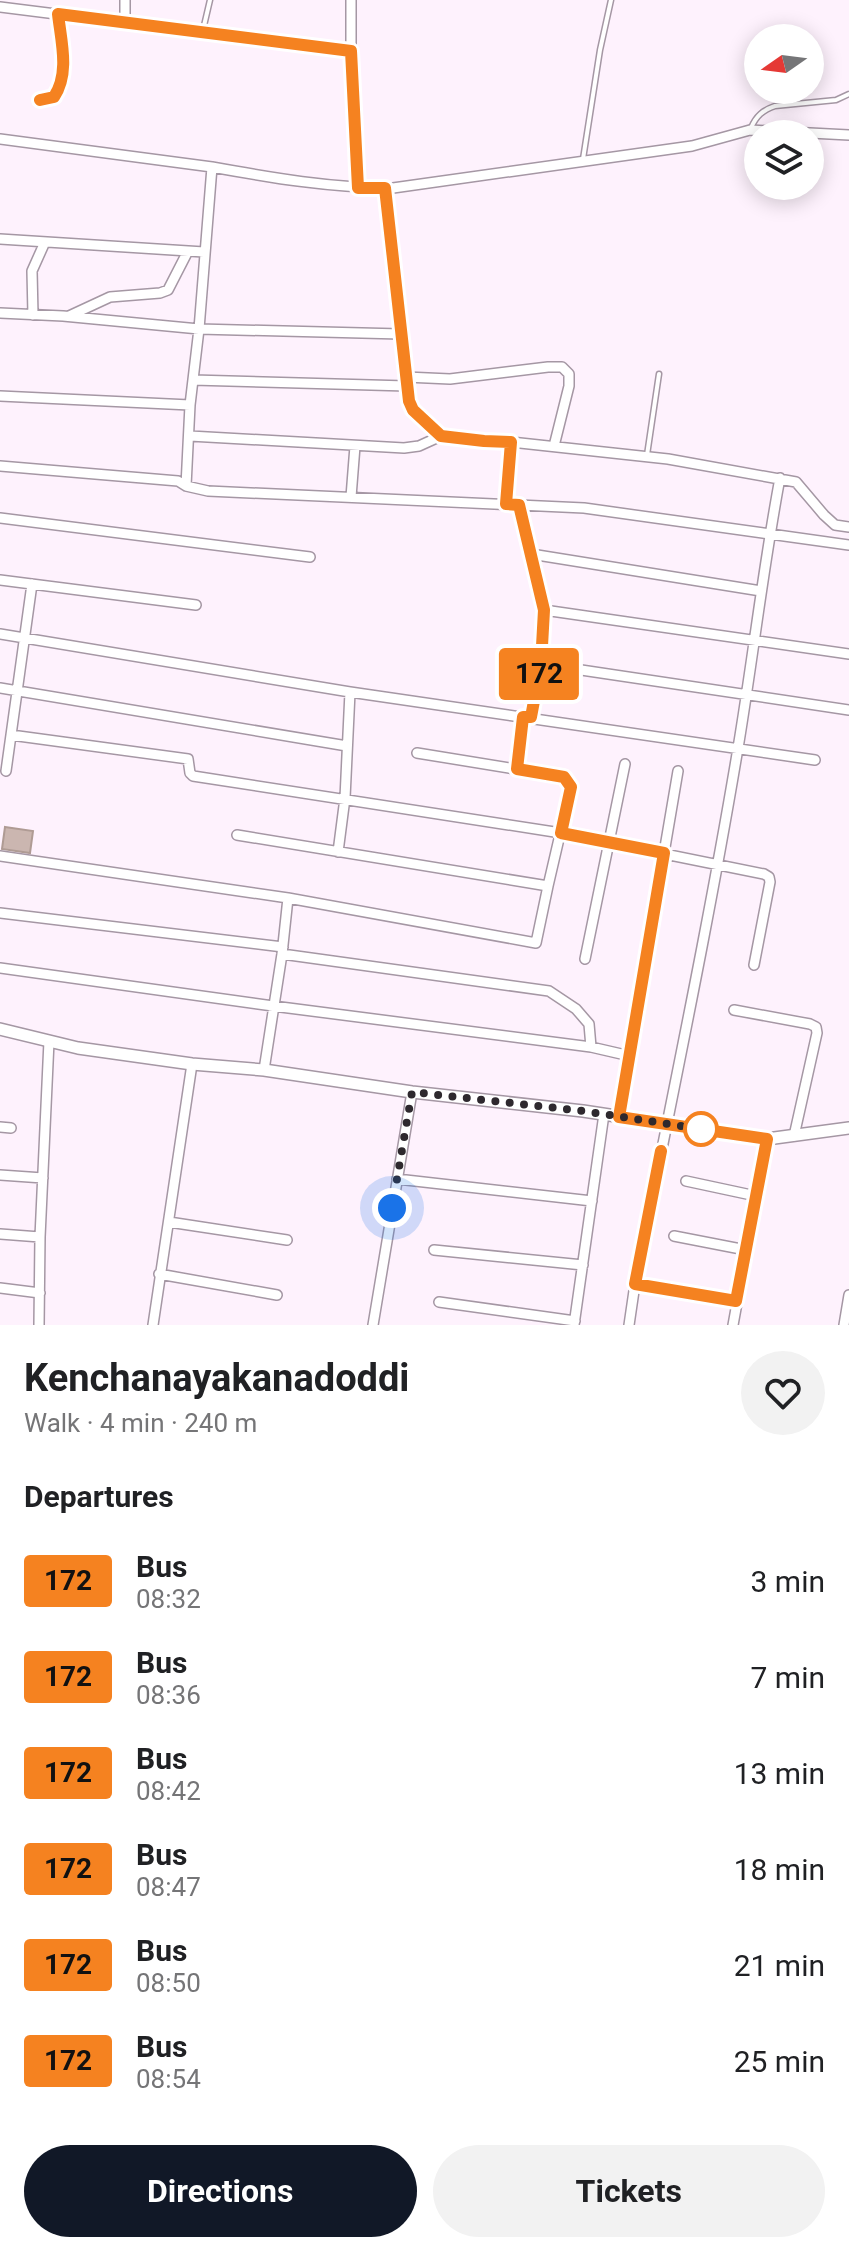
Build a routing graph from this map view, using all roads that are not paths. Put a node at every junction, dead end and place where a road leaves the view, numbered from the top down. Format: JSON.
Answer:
{"nodes":[{"id":1,"x":125,"y":0,"type":"edge"},
{"id":2,"x":210,"y":0,"type":"edge"},
{"id":3,"x":351,"y":0,"type":"edge"},
{"id":4,"x":611,"y":0,"type":"edge"},
{"id":5,"x":32,"y":5,"type":"edge"},
{"id":6,"x":0,"y":7,"type":"edge"},
{"id":7,"x":58,"y":14,"type":"junction"},
{"id":8,"x":125,"y":23,"type":"junction"},
{"id":9,"x":202,"y":32,"type":"junction"},
{"id":10,"x":351,"y":51,"type":"junction"},
{"id":11,"x":849,"y":94,"type":"edge"},
{"id":12,"x":40,"y":100,"type":"dead end"},
{"id":13,"x":755,"y":120,"type":"edge"},
{"id":14,"x":744,"y":132,"type":"edge"},
{"id":15,"x":824,"y":134,"type":"edge"},
{"id":16,"x":849,"y":135,"type":"edge"},
{"id":17,"x":0,"y":139,"type":"edge"},
{"id":18,"x":583,"y":161,"type":"junction"},
{"id":19,"x":212,"y":167,"type":"junction"},
{"id":20,"x":358,"y":188,"type":"junction"},
{"id":21,"x":385,"y":188,"type":"junction"},
{"id":22,"x":0,"y":239,"type":"edge"},
{"id":23,"x":45,"y":242,"type":"junction"},
{"id":24,"x":188,"y":251,"type":"junction"},
{"id":25,"x":204,"y":252,"type":"junction"},
{"id":26,"x":0,"y":313,"type":"edge"},
{"id":27,"x":33,"y":315,"type":"junction"},
{"id":28,"x":67,"y":317,"type":"junction"},
{"id":29,"x":199,"y":329,"type":"junction"},
{"id":30,"x":401,"y":334,"type":"junction"},
{"id":31,"x":659,"y":374,"type":"dead end"},
{"id":32,"x":193,"y":380,"type":"junction"},
{"id":33,"x":406,"y":382,"type":"junction"},
{"id":34,"x":0,"y":396,"type":"edge"},
{"id":35,"x":190,"y":405,"type":"junction"},
{"id":36,"x":190,"y":436,"type":"junction"},
{"id":37,"x":441,"y":436,"type":"junction"},
{"id":38,"x":511,"y":442,"type":"junction"},
{"id":39,"x":355,"y":446,"type":"junction"},
{"id":40,"x":554,"y":446,"type":"junction"},
{"id":41,"x":647,"y":456,"type":"junction"},
{"id":42,"x":0,"y":466,"type":"edge"},
{"id":43,"x":780,"y":478,"type":"junction"},
{"id":44,"x":186,"y":486,"type":"junction"},
{"id":45,"x":351,"y":497,"type":"junction"},
{"id":46,"x":506,"y":504,"type":"junction"},
{"id":47,"x":519,"y":505,"type":"junction"},
{"id":48,"x":0,"y":518,"type":"edge"},
{"id":49,"x":849,"y":527,"type":"edge"},
{"id":50,"x":770,"y":533,"type":"junction"},
{"id":51,"x":849,"y":545,"type":"edge"},
{"id":52,"x":531,"y":554,"type":"junction"},
{"id":53,"x":310,"y":557,"type":"dead end"},
{"id":54,"x":0,"y":580,"type":"edge"},
{"id":55,"x":32,"y":584,"type":"junction"},
{"id":56,"x":761,"y":591,"type":"junction"},
{"id":57,"x":196,"y":605,"type":"dead end"},
{"id":58,"x":544,"y":610,"type":"junction"},
{"id":59,"x":0,"y":634,"type":"edge"},
{"id":60,"x":25,"y":637,"type":"junction"},
{"id":61,"x":753,"y":640,"type":"junction"},
{"id":62,"x":849,"y":654,"type":"edge"},
{"id":63,"x":541,"y":664,"type":"junction"},
{"id":64,"x":0,"y":688,"type":"edge"},
{"id":65,"x":18,"y":690,"type":"junction"},
{"id":66,"x":350,"y":692,"type":"junction"},
{"id":67,"x":747,"y":695,"type":"junction"},
{"id":68,"x":849,"y":710,"type":"edge"},
{"id":69,"x":527,"y":717,"type":"junction"},
{"id":70,"x":11,"y":735,"type":"junction"},
{"id":71,"x":347,"y":746,"type":"junction"},
{"id":72,"x":738,"y":748,"type":"junction"},
{"id":73,"x":417,"y":753,"type":"dead end"},
{"id":74,"x":815,"y":760,"type":"dead end"},
{"id":75,"x":625,"y":764,"type":"dead end"},
{"id":76,"x":517,"y":769,"type":"junction"},
{"id":77,"x":6,"y":771,"type":"dead end"},
{"id":78,"x":678,"y":771,"type":"dead end"},
{"id":79,"x":345,"y":798,"type":"junction"},
{"id":80,"x":561,"y":833,"type":"junction"},
{"id":81,"x":237,"y":835,"type":"dead end"},
{"id":82,"x":610,"y":842,"type":"junction"},
{"id":83,"x":338,"y":852,"type":"junction"},
{"id":84,"x":664,"y":853,"type":"junction"},
{"id":85,"x":0,"y":856,"type":"edge"},
{"id":86,"x":718,"y":864,"type":"junction"},
{"id":87,"x":548,"y":886,"type":"junction"},
{"id":88,"x":288,"y":898,"type":"junction"},
{"id":89,"x":0,"y":913,"type":"edge"},
{"id":90,"x":283,"y":950,"type":"junction"},
{"id":91,"x":585,"y":959,"type":"dead end"},
{"id":92,"x":754,"y":965,"type":"dead end"},
{"id":93,"x":0,"y":968,"type":"edge"},
{"id":94,"x":273,"y":1006,"type":"junction"},
{"id":95,"x":734,"y":1010,"type":"dead end"},
{"id":96,"x":0,"y":1029,"type":"edge"},
{"id":97,"x":49,"y":1041,"type":"junction"},
{"id":98,"x":591,"y":1047,"type":"junction"},
{"id":99,"x":630,"y":1056,"type":"junction"},
{"id":100,"x":192,"y":1064,"type":"junction"},
{"id":101,"x":264,"y":1070,"type":"junction"},
{"id":102,"x":412,"y":1092,"type":"junction"},
{"id":103,"x":604,"y":1114,"type":"junction"},
{"id":104,"x":619,"y":1117,"type":"junction"},
{"id":105,"x":667,"y":1124,"type":"junction"},
{"id":106,"x":849,"y":1128,"type":"edge"},
{"id":107,"x":794,"y":1136,"type":"junction"},
{"id":108,"x":767,"y":1139,"type":"junction"},
{"id":109,"x":0,"y":1175,"type":"edge"},
{"id":110,"x":43,"y":1178,"type":"junction"},
{"id":111,"x":397,"y":1179,"type":"junction"},
{"id":112,"x":686,"y":1181,"type":"dead end"},
{"id":113,"x":756,"y":1196,"type":"junction"},
{"id":114,"x":592,"y":1201,"type":"junction"},
{"id":115,"x":169,"y":1222,"type":"junction"},
{"id":116,"x":0,"y":1234,"type":"edge"},
{"id":117,"x":674,"y":1236,"type":"dead end"},
{"id":118,"x":40,"y":1237,"type":"junction"},
{"id":119,"x":287,"y":1240,"type":"dead end"},
{"id":120,"x":434,"y":1250,"type":"dead end"},
{"id":121,"x":746,"y":1250,"type":"junction"},
{"id":122,"x":583,"y":1265,"type":"junction"},
{"id":123,"x":159,"y":1274,"type":"junction"},
{"id":124,"x":635,"y":1284,"type":"junction"},
{"id":125,"x":0,"y":1288,"type":"edge"},
{"id":126,"x":40,"y":1293,"type":"junction"},
{"id":127,"x":277,"y":1295,"type":"dead end"},
{"id":128,"x":849,"y":1295,"type":"edge"},
{"id":129,"x":736,"y":1301,"type":"junction"},
{"id":130,"x":439,"y":1302,"type":"dead end"},
{"id":131,"x":575,"y":1323,"type":"edge"},
{"id":132,"x":153,"y":1324,"type":"edge"},
{"id":133,"x":39,"y":1325,"type":"edge"},
{"id":134,"x":167,"y":1325,"type":"edge"},
{"id":135,"x":373,"y":1325,"type":"edge"},
{"id":136,"x":629,"y":1325,"type":"edge"},
{"id":137,"x":733,"y":1325,"type":"edge"},
{"id":138,"x":844,"y":1325,"type":"edge"}],
"edges":[{"from":1,"to":8,"type":"street"},
{"from":2,"to":9,"type":"lane"},
{"from":3,"to":10,"type":"street"},
{"from":4,"to":18,"type":"lane"},
{"from":5,"to":6,"type":"street"},
{"from":5,"to":7,"type":"street"},
{"from":7,"to":8,"type":"street"},
{"from":7,"to":12,"type":"lane"},
{"from":8,"to":9,"type":"street"},
{"from":9,"to":10,"type":"street"},
{"from":10,"to":20,"type":"street"},
{"from":11,"to":13,"type":"lane"},
{"from":14,"to":18,"type":"street"},
{"from":15,"to":16,"type":"street"},
{"from":17,"to":19,"type":"street"},
{"from":18,"to":21,"type":"street"},
{"from":19,"to":20,"type":"street"},
{"from":19,"to":25,"type":"street"},
{"from":20,"to":21,"type":"street"},
{"from":21,"to":30,"type":"street"},
{"from":22,"to":23,"type":"street"},
{"from":23,"to":24,"type":"street"},
{"from":23,"to":27,"type":"street"},
{"from":24,"to":25,"type":"street"},
{"from":24,"to":28,"type":"street"},
{"from":25,"to":29,"type":"street"},
{"from":26,"to":27,"type":"street"},
{"from":27,"to":28,"type":"street"},
{"from":28,"to":29,"type":"street"},
{"from":29,"to":30,"type":"street"},
{"from":29,"to":32,"type":"street"},
{"from":30,"to":33,"type":"street"},
{"from":31,"to":41,"type":"lane"},
{"from":32,"to":33,"type":"street"},
{"from":32,"to":35,"type":"street"},
{"from":33,"to":37,"type":"street"},
{"from":33,"to":40,"type":"street"},
{"from":34,"to":35,"type":"street"},
{"from":35,"to":36,"type":"street"},
{"from":36,"to":39,"type":"street"},
{"from":36,"to":44,"type":"street"},
{"from":37,"to":38,"type":"street"},
{"from":37,"to":39,"type":"street"},
{"from":38,"to":40,"type":"street"},
{"from":38,"to":46,"type":"street"},
{"from":39,"to":45,"type":"street"},
{"from":40,"to":41,"type":"street"},
{"from":41,"to":43,"type":"street"},
{"from":42,"to":44,"type":"street"},
{"from":43,"to":49,"type":"street"},
{"from":43,"to":50,"type":"street"},
{"from":44,"to":45,"type":"street"},
{"from":45,"to":46,"type":"street"},
{"from":46,"to":47,"type":"street"},
{"from":47,"to":50,"type":"street"},
{"from":47,"to":52,"type":"street"},
{"from":48,"to":53,"type":"street"},
{"from":50,"to":51,"type":"street"},
{"from":50,"to":56,"type":"street"},
{"from":52,"to":56,"type":"street"},
{"from":52,"to":58,"type":"street"},
{"from":54,"to":55,"type":"street"},
{"from":55,"to":57,"type":"street"},
{"from":55,"to":60,"type":"street"},
{"from":56,"to":61,"type":"street"},
{"from":58,"to":61,"type":"street"},
{"from":58,"to":63,"type":"street"},
{"from":59,"to":60,"type":"street"},
{"from":60,"to":65,"type":"street"},
{"from":60,"to":66,"type":"street"},
{"from":61,"to":62,"type":"street"},
{"from":61,"to":67,"type":"street"},
{"from":63,"to":67,"type":"street"},
{"from":63,"to":69,"type":"street"},
{"from":64,"to":65,"type":"street"},
{"from":65,"to":70,"type":"street"},
{"from":65,"to":71,"type":"street"},
{"from":66,"to":69,"type":"street"},
{"from":66,"to":71,"type":"street"},
{"from":67,"to":68,"type":"street"},
{"from":67,"to":72,"type":"street"},
{"from":69,"to":72,"type":"street"},
{"from":69,"to":76,"type":"street"},
{"from":70,"to":77,"type":"street"},
{"from":70,"to":79,"type":"street"},
{"from":71,"to":79,"type":"street"},
{"from":72,"to":74,"type":"street"},
{"from":72,"to":86,"type":"street"},
{"from":73,"to":76,"type":"street"},
{"from":75,"to":82,"type":"street"},
{"from":76,"to":80,"type":"street"},
{"from":78,"to":84,"type":"street"},
{"from":79,"to":80,"type":"street"},
{"from":79,"to":83,"type":"street"},
{"from":80,"to":82,"type":"street"},
{"from":80,"to":87,"type":"street"},
{"from":81,"to":83,"type":"street"},
{"from":82,"to":84,"type":"street"},
{"from":82,"to":91,"type":"street"},
{"from":83,"to":87,"type":"street"},
{"from":84,"to":86,"type":"street"},
{"from":84,"to":99,"type":"street"},
{"from":85,"to":88,"type":"street"},
{"from":86,"to":92,"type":"street"},
{"from":86,"to":105,"type":"street"},
{"from":87,"to":88,"type":"street"},
{"from":88,"to":90,"type":"street"},
{"from":89,"to":90,"type":"street"},
{"from":90,"to":94,"type":"street"},
{"from":90,"to":98,"type":"street"},
{"from":93,"to":94,"type":"street"},
{"from":94,"to":98,"type":"street"},
{"from":94,"to":101,"type":"street"},
{"from":95,"to":107,"type":"street"},
{"from":96,"to":97,"type":"street"},
{"from":97,"to":100,"type":"street"},
{"from":97,"to":110,"type":"street"},
{"from":98,"to":99,"type":"street"},
{"from":99,"to":104,"type":"street"},
{"from":100,"to":101,"type":"street"},
{"from":100,"to":115,"type":"street"},
{"from":101,"to":102,"type":"street"},
{"from":102,"to":103,"type":"street"},
{"from":102,"to":111,"type":"street"},
{"from":103,"to":104,"type":"street"},
{"from":103,"to":114,"type":"street"},
{"from":104,"to":105,"type":"street"},
{"from":105,"to":108,"type":"street"},
{"from":105,"to":124,"type":"street"},
{"from":106,"to":107,"type":"street"},
{"from":107,"to":108,"type":"street"},
{"from":108,"to":113,"type":"street"},
{"from":109,"to":110,"type":"street"},
{"from":110,"to":118,"type":"street"},
{"from":111,"to":114,"type":"street"},
{"from":111,"to":135,"type":"street"},
{"from":112,"to":113,"type":"street"},
{"from":113,"to":121,"type":"street"},
{"from":114,"to":122,"type":"street"},
{"from":115,"to":119,"type":"street"},
{"from":115,"to":123,"type":"street"},
{"from":116,"to":118,"type":"street"},
{"from":117,"to":121,"type":"street"},
{"from":118,"to":126,"type":"street"},
{"from":120,"to":122,"type":"street"},
{"from":121,"to":129,"type":"street"},
{"from":122,"to":131,"type":"street"},
{"from":123,"to":127,"type":"street"},
{"from":123,"to":132,"type":"street"},
{"from":124,"to":129,"type":"street"},
{"from":124,"to":136,"type":"street"},
{"from":125,"to":126,"type":"street"},
{"from":126,"to":133,"type":"street"},
{"from":128,"to":138,"type":"street"},
{"from":129,"to":137,"type":"street"},
{"from":130,"to":131,"type":"street"},
{"from":132,"to":134,"type":"street"}]}
